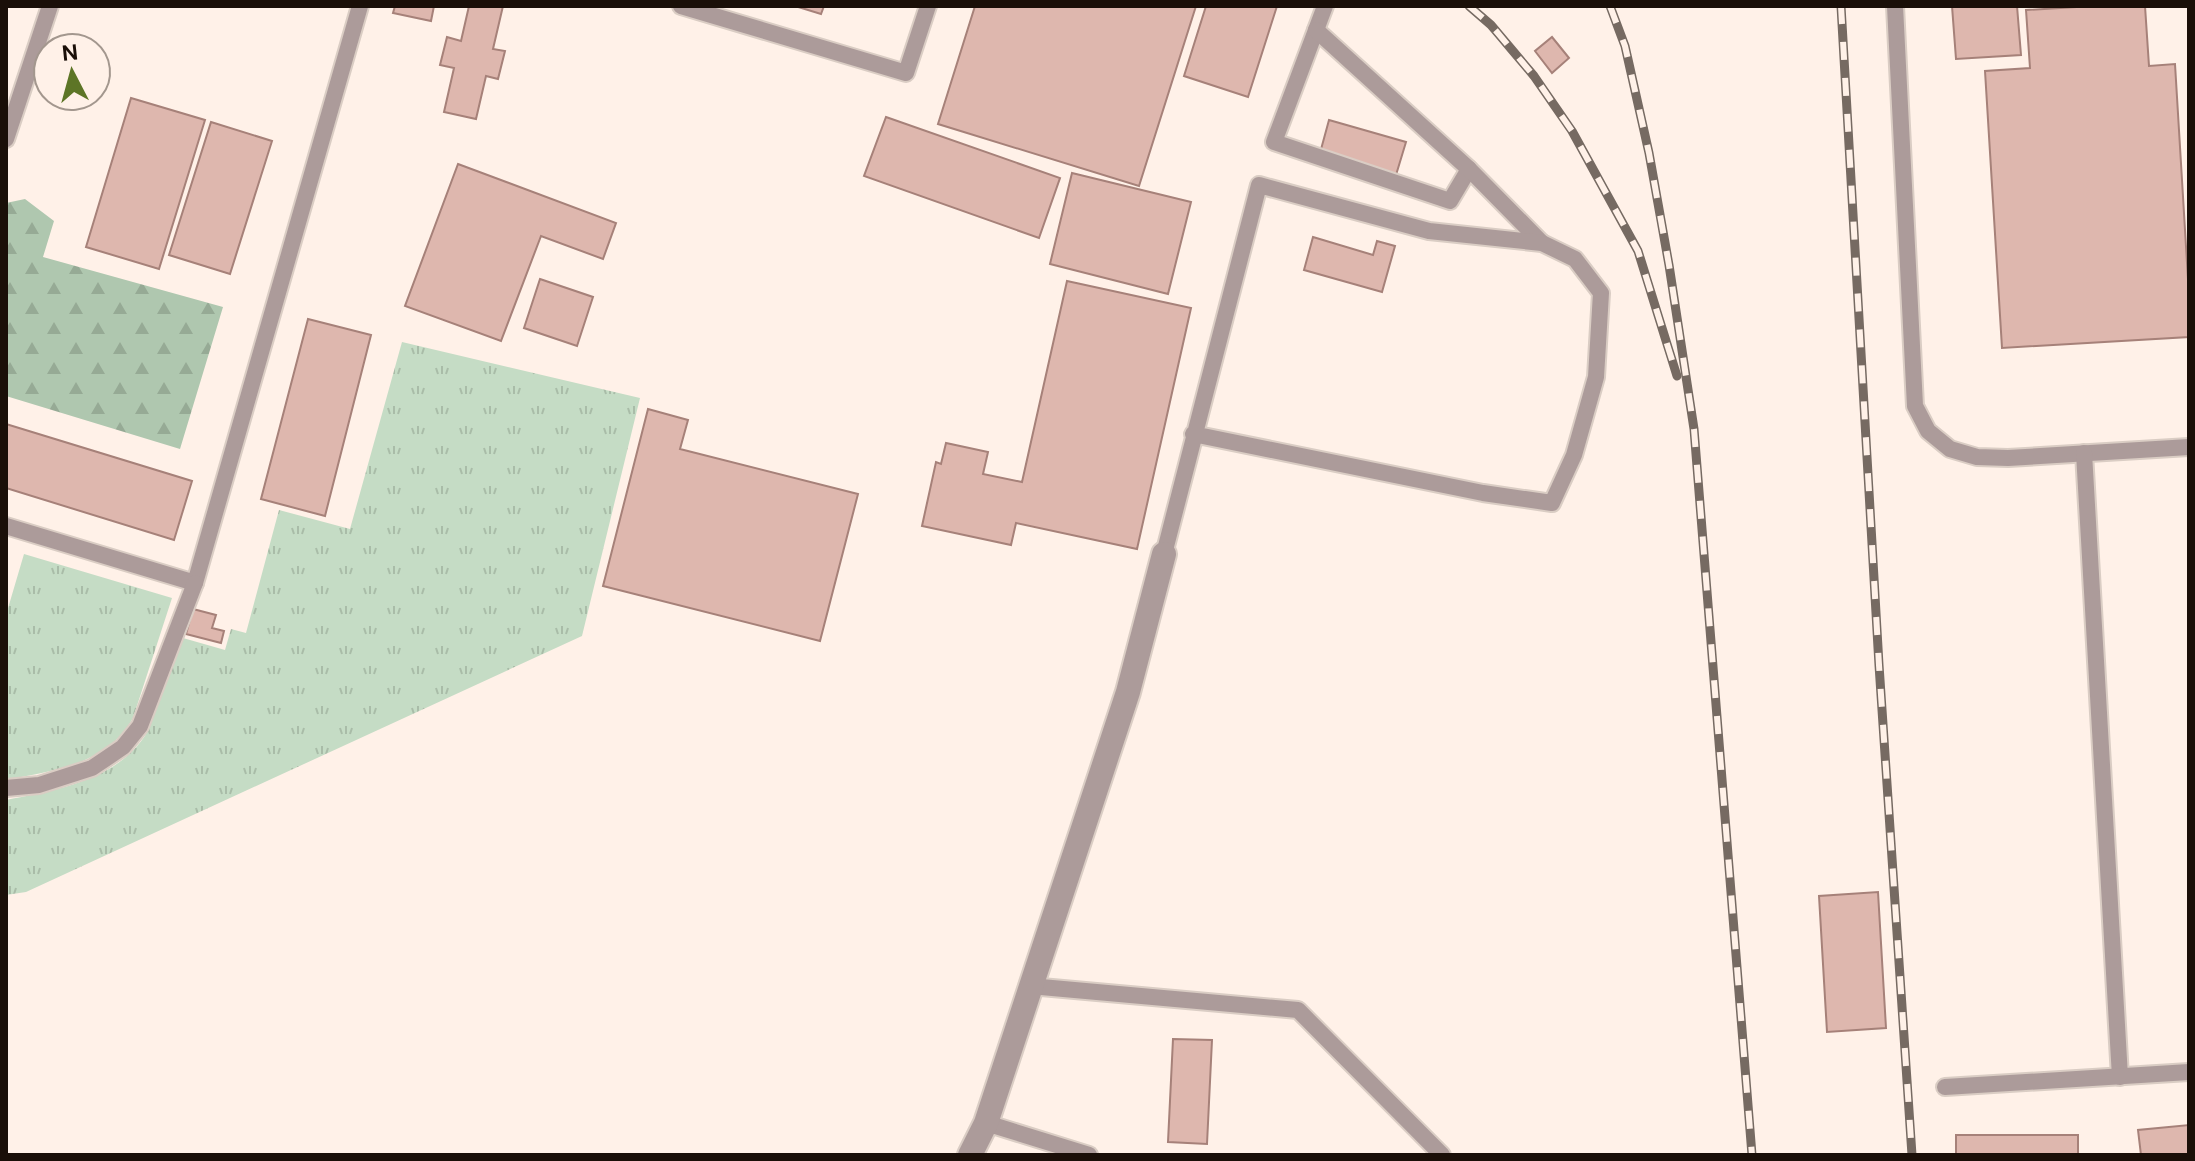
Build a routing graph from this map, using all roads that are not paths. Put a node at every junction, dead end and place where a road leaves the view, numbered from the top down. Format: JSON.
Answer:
{"nodes":[{"id":1,"x":50,"y":6,"type":"edge"},
{"id":2,"x":360,"y":6,"type":"edge"},
{"id":3,"x":681,"y":6,"type":"edge"},
{"id":4,"x":928,"y":6,"type":"edge"},
{"id":5,"x":1325,"y":6,"type":"edge"},
{"id":6,"x":1895,"y":6,"type":"edge"},
{"id":7,"x":1316,"y":30,"type":"junction"},
{"id":8,"x":6,"y":139,"type":"edge"},
{"id":9,"x":1469,"y":169,"type":"junction"},
{"id":10,"x":1542,"y":243,"type":"junction"},
{"id":11,"x":1193,"y":434,"type":"junction"},
{"id":12,"x":2189,"y":447,"type":"edge"},
{"id":13,"x":2084,"y":453,"type":"junction"},
{"id":14,"x":6,"y":526,"type":"edge"},
{"id":15,"x":1164,"y":554,"type":"joint"},
{"id":16,"x":195,"y":583,"type":"junction"},
{"id":17,"x":6,"y":788,"type":"edge"},
{"id":18,"x":1030,"y":986,"type":"junction"},
{"id":19,"x":2189,"y":1072,"type":"edge"},
{"id":20,"x":2120,"y":1077,"type":"junction"},
{"id":21,"x":1945,"y":1087,"type":"dead end"},
{"id":22,"x":986,"y":1123,"type":"junction"},
{"id":23,"x":970,"y":1155,"type":"edge"},
{"id":24,"x":1089,"y":1155,"type":"edge"},
{"id":25,"x":1442,"y":1155,"type":"edge"}],
"edges":[{"from":1,"to":8,"type":"lane"},
{"from":2,"to":16,"type":"lane"},
{"from":3,"to":4,"type":"lane"},
{"from":5,"to":7,"type":"lane"},
{"from":6,"to":13,"type":"lane"},
{"from":7,"to":9,"type":"lane"},
{"from":7,"to":9,"type":"lane"},
{"from":9,"to":10,"type":"lane"},
{"from":10,"to":11,"type":"lane"},
{"from":10,"to":11,"type":"lane"},
{"from":11,"to":15,"type":"lane"},
{"from":12,"to":13,"type":"lane"},
{"from":13,"to":20,"type":"lane"},
{"from":14,"to":16,"type":"lane"},
{"from":15,"to":18,"type":"street"},
{"from":16,"to":17,"type":"lane"},
{"from":18,"to":22,"type":"street"},
{"from":18,"to":25,"type":"lane"},
{"from":19,"to":20,"type":"lane"},
{"from":20,"to":21,"type":"lane"},
{"from":22,"to":23,"type":"street"},
{"from":22,"to":24,"type":"lane"}]}
